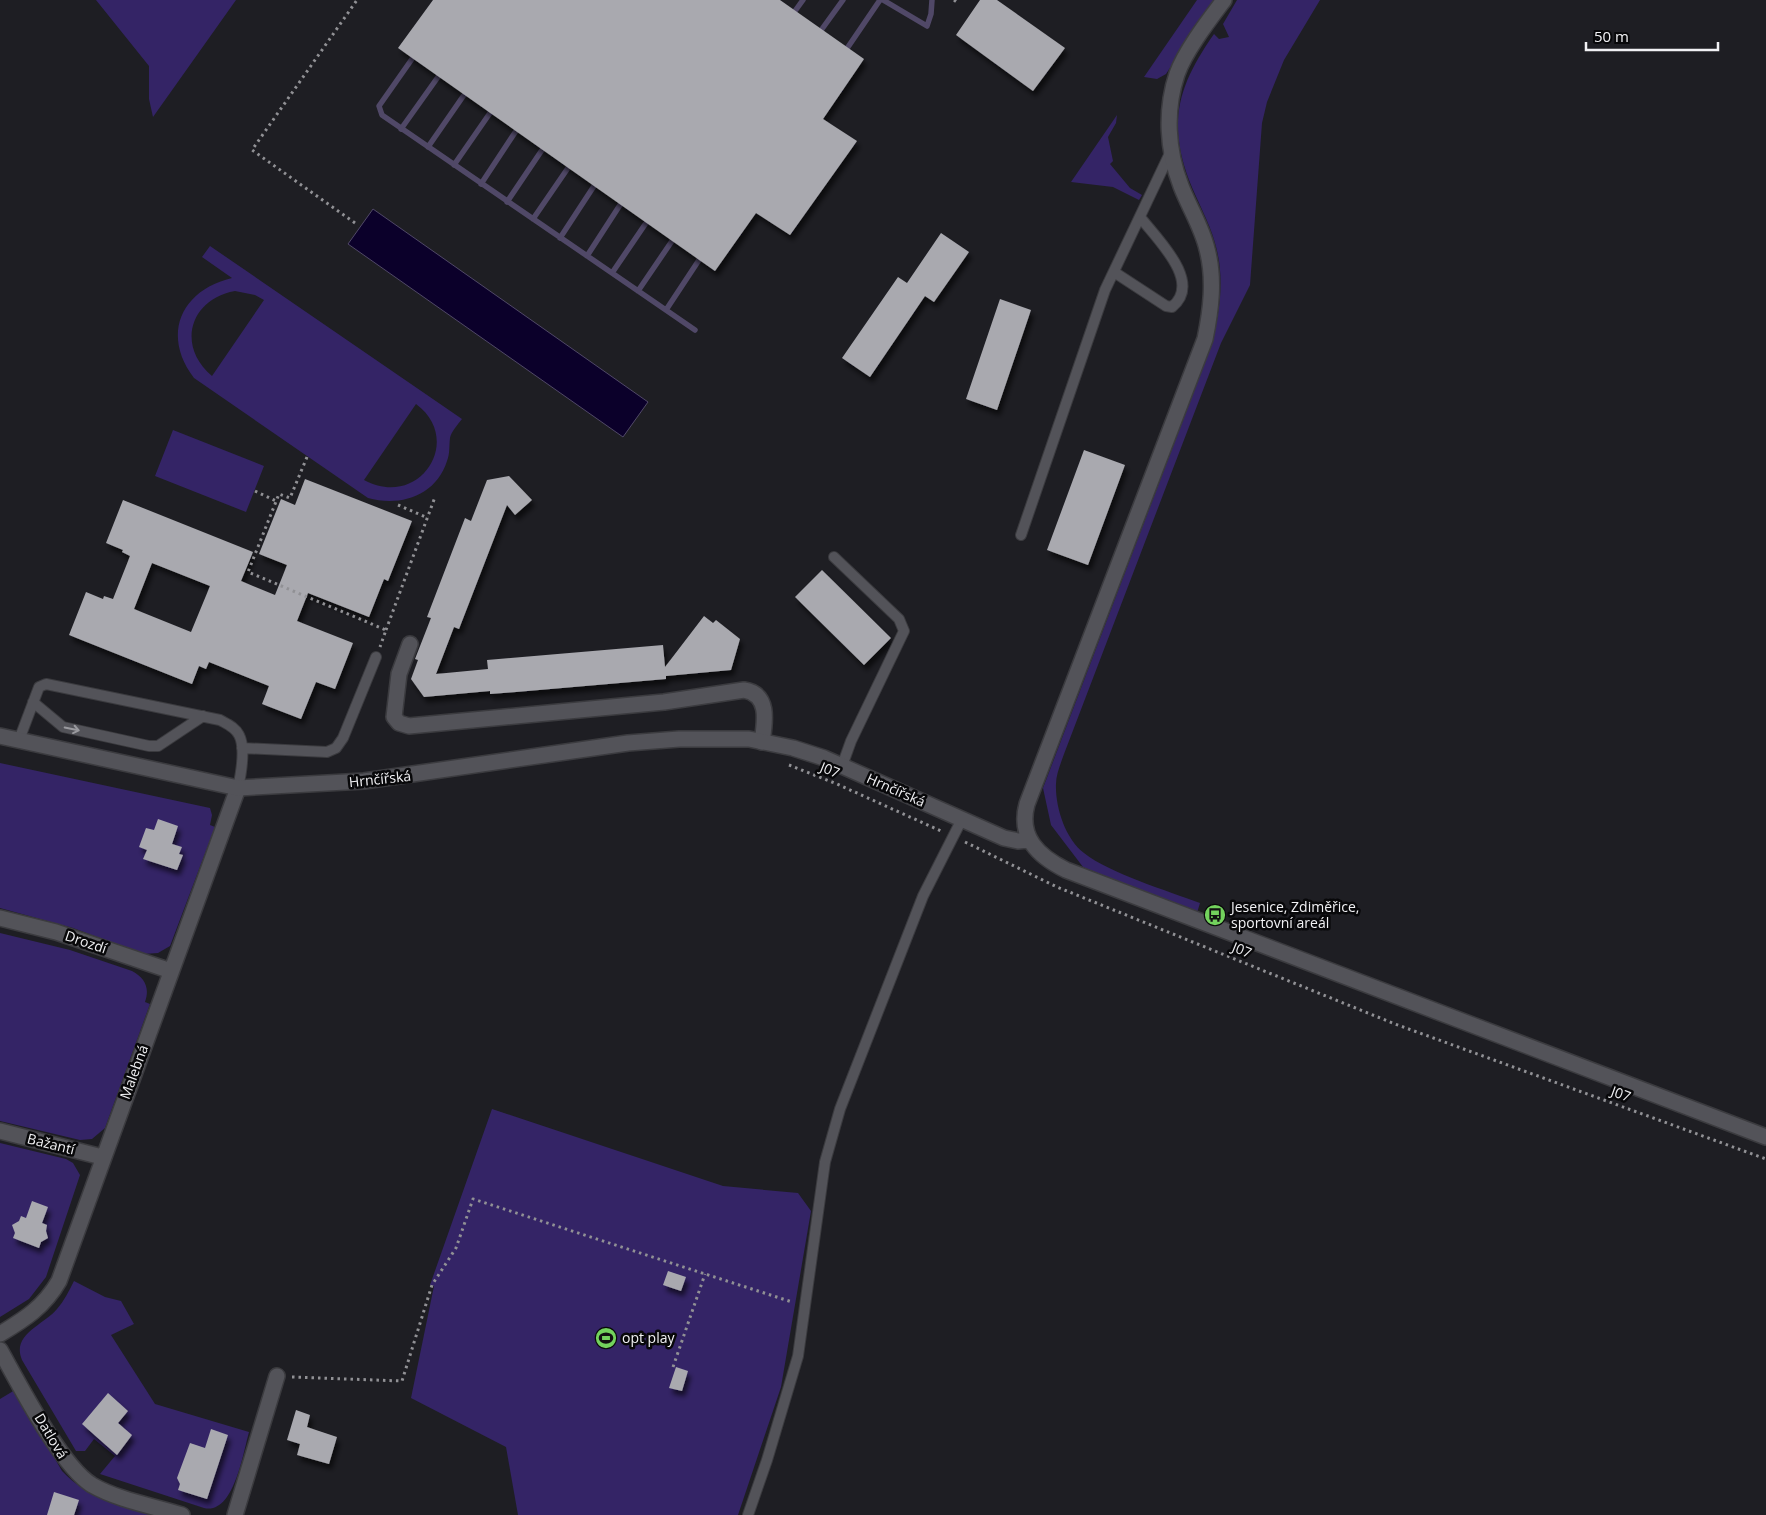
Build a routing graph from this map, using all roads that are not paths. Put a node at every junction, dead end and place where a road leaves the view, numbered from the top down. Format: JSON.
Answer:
{"nodes":[{"id":1,"x":1224,"y":0,"type":"edge"},
{"id":2,"x":1171,"y":151,"type":"junction"},
{"id":3,"x":1140,"y":217,"type":"junction"},
{"id":4,"x":1114,"y":272,"type":"junction"},
{"id":5,"x":1021,"y":535,"type":"dead end"},
{"id":6,"x":834,"y":557,"type":"dead end"},
{"id":7,"x":410,"y":644,"type":"dead end"},
{"id":8,"x":376,"y":657,"type":"road end"},
{"id":9,"x":33,"y":702,"type":"junction"},
{"id":10,"x":203,"y":716,"type":"junction"},
{"id":11,"x":0,"y":736,"type":"edge"},
{"id":12,"x":19,"y":740,"type":"junction"},
{"id":13,"x":762,"y":742,"type":"junction"},
{"id":14,"x":242,"y":748,"type":"junction"},
{"id":15,"x":842,"y":766,"type":"junction"},
{"id":16,"x":238,"y":788,"type":"junction"},
{"id":17,"x":962,"y":819,"type":"junction"},
{"id":18,"x":1028,"y":840,"type":"junction"},
{"id":19,"x":0,"y":918,"type":"edge"},
{"id":20,"x":171,"y":972,"type":"junction"},
{"id":21,"x":0,"y":1131,"type":"edge"},
{"id":22,"x":1766,"y":1137,"type":"edge"},
{"id":23,"x":102,"y":1157,"type":"junction"},
{"id":24,"x":0,"y":1334,"type":"edge"},
{"id":25,"x":0,"y":1350,"type":"edge"},
{"id":26,"x":277,"y":1376,"type":"road end"},
{"id":27,"x":182,"y":1515,"type":"edge"},
{"id":28,"x":235,"y":1515,"type":"edge"},
{"id":29,"x":748,"y":1515,"type":"edge"}],
"edges":[{"from":1,"to":2,"type":"street"},
{"from":2,"to":3,"type":"lane"},
{"from":2,"to":18,"type":"street"},
{"from":3,"to":4,"type":"lane"},
{"from":3,"to":4,"type":"lane"},
{"from":4,"to":5,"type":"lane"},
{"from":6,"to":15,"type":"lane"},
{"from":7,"to":13,"type":"street"},
{"from":8,"to":14,"type":"lane"},
{"from":9,"to":10,"type":"lane"},
{"from":9,"to":10,"type":"lane","one_way":true},
{"from":9,"to":12,"type":"lane"},
{"from":10,"to":14,"type":"lane"},
{"from":11,"to":12,"type":"street","name":"Hrnčířská"},
{"from":12,"to":16,"type":"street","name":"Hrnčířská"},
{"from":13,"to":15,"type":"street","name":"Hrnčířská"},
{"from":13,"to":16,"type":"street","name":"Hrnčířská"},
{"from":14,"to":16,"type":"lane"},
{"from":15,"to":17,"type":"street","name":"Hrnčířská"},
{"from":16,"to":20,"type":"street","name":"Malebná"},
{"from":17,"to":18,"type":"street","name":"Hrnčířská"},
{"from":17,"to":29,"type":"lane"},
{"from":18,"to":22,"type":"street"},
{"from":19,"to":20,"type":"street","name":"Drozdí"},
{"from":20,"to":23,"type":"street","name":"Malebná"},
{"from":21,"to":23,"type":"street","name":"Bažantí"},
{"from":23,"to":24,"type":"street","name":"Malebná"},
{"from":25,"to":27,"type":"street","name":"Datlová"},
{"from":26,"to":28,"type":"street"}]}
